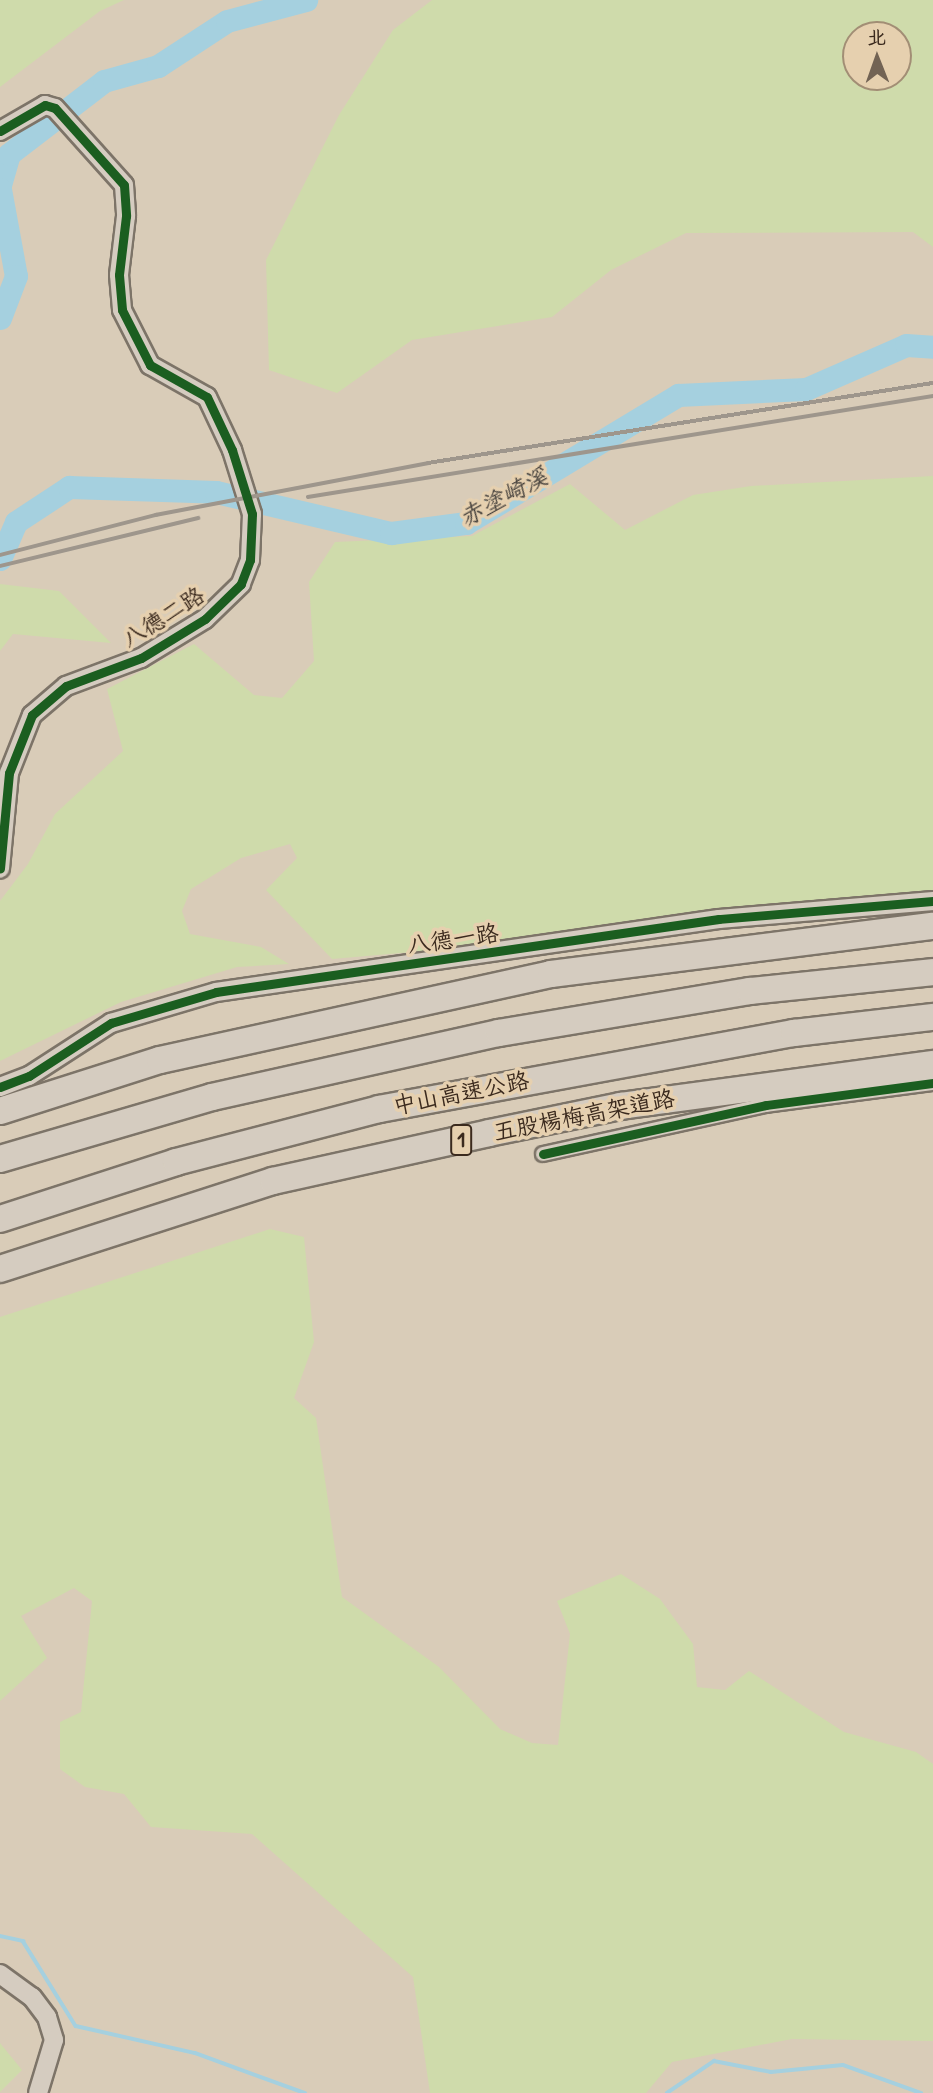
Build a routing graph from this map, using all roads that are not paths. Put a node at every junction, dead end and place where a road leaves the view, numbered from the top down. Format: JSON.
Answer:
{"nodes":[{"id":1,"x":0,"y":131,"type":"edge"},
{"id":2,"x":0,"y":869,"type":"edge"},
{"id":3,"x":933,"y":901,"type":"edge"},
{"id":4,"x":933,"y":926,"type":"edge"},
{"id":5,"x":933,"y":972,"type":"edge"},
{"id":6,"x":933,"y":1017,"type":"edge"},
{"id":7,"x":933,"y":1064,"type":"edge"},
{"id":8,"x":933,"y":1083,"type":"edge"},
{"id":9,"x":0,"y":1087,"type":"edge"},
{"id":10,"x":0,"y":1111,"type":"edge"},
{"id":11,"x":543,"y":1154,"type":"dead end"},
{"id":12,"x":0,"y":1159,"type":"edge"},
{"id":13,"x":0,"y":1219,"type":"edge"},
{"id":14,"x":0,"y":1269,"type":"edge"},
{"id":15,"x":0,"y":1974,"type":"edge"},
{"id":16,"x":38,"y":2093,"type":"edge"}],
"edges":[{"from":1,"to":2,"type":"street","name":"八德二路"},
{"from":3,"to":9,"type":"street","name":"八德一路"},
{"from":4,"to":10,"type":"highway"},
{"from":5,"to":12,"type":"highway","name":"中山高速公路"},
{"from":6,"to":13,"type":"highway","name":"中山高速公路","number":"1"},
{"from":7,"to":14,"type":"highway","name":"五股楊梅高架道路","number":"1"},
{"from":8,"to":11,"type":"street"},
{"from":15,"to":16,"type":"street"}]}
